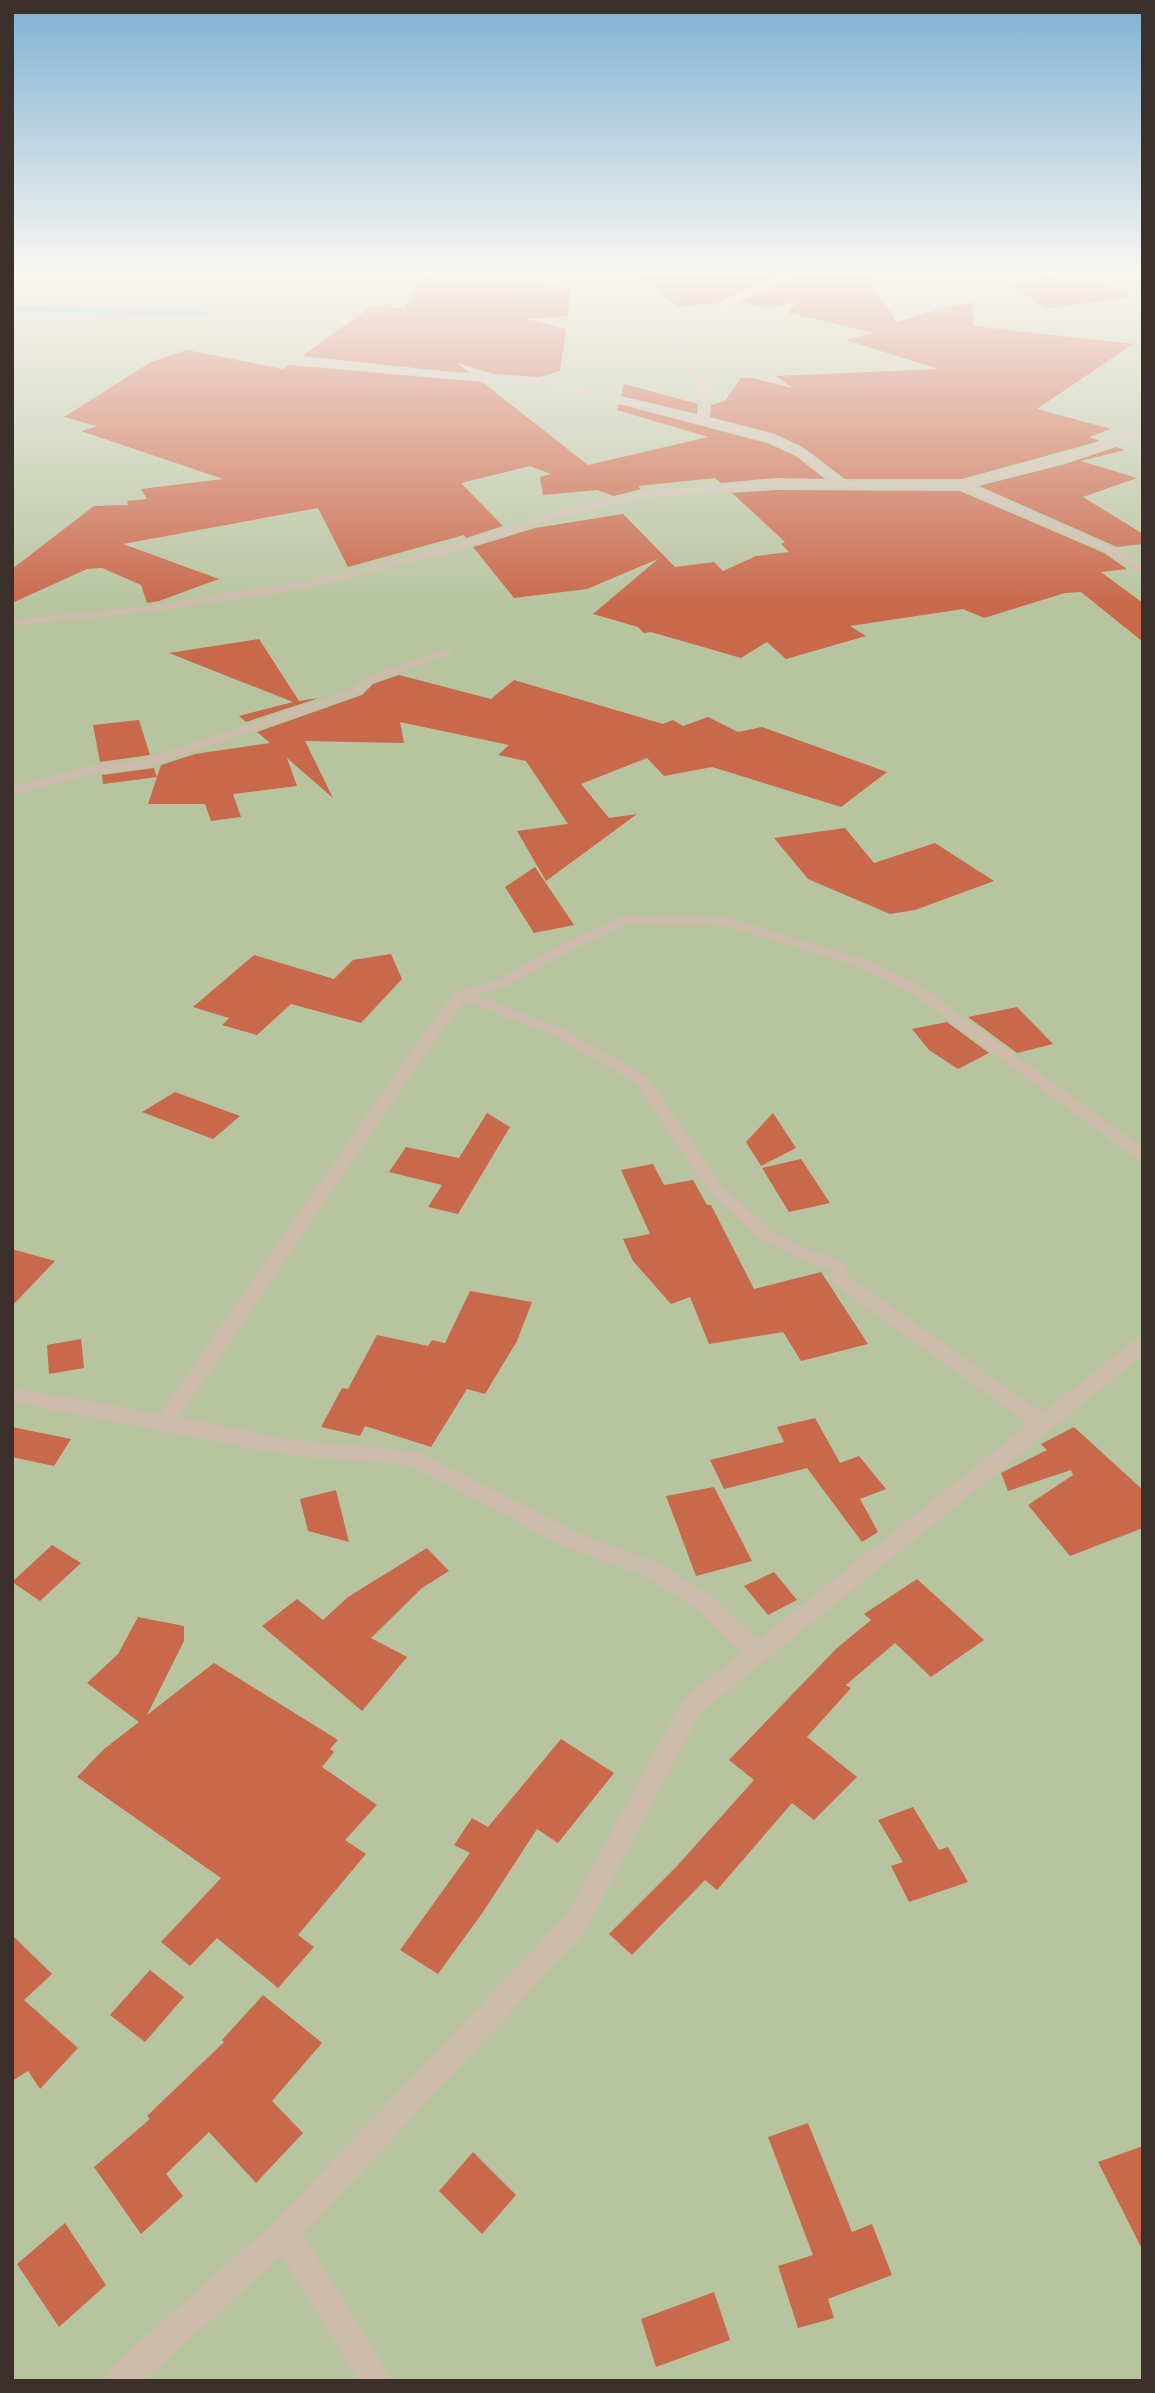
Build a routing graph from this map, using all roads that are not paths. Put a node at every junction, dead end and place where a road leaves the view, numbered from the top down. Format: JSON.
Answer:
{"nodes":[{"id":1,"x":540,"y":382,"type":"edge"},
{"id":2,"x":701,"y":382,"type":"edge"},
{"id":3,"x":702,"y":421,"type":"junction"},
{"id":4,"x":1143,"y":432,"type":"edge"},
{"id":5,"x":844,"y":485,"type":"junction"},
{"id":6,"x":962,"y":485,"type":"junction"},
{"id":7,"x":1143,"y":570,"type":"edge"},
{"id":8,"x":12,"y":623,"type":"edge"},
{"id":9,"x":447,"y":652,"type":"dead end"},
{"id":10,"x":12,"y":791,"type":"edge"},
{"id":11,"x":461,"y":995,"type":"junction"},
{"id":12,"x":1143,"y":1156,"type":"edge"},
{"id":13,"x":1143,"y":1344,"type":"edge"},
{"id":14,"x":12,"y":1395,"type":"edge"},
{"id":15,"x":165,"y":1422,"type":"junction"},
{"id":16,"x":1042,"y":1423,"type":"junction"},
{"id":17,"x":757,"y":1654,"type":"junction"},
{"id":18,"x":285,"y":2233,"type":"junction"},
{"id":19,"x":119,"y":2381,"type":"edge"},
{"id":20,"x":377,"y":2381,"type":"edge"}],
"edges":[{"from":1,"to":3,"type":"street"},
{"from":2,"to":3,"type":"street"},
{"from":3,"to":5,"type":"street"},
{"from":4,"to":6,"type":"street"},
{"from":5,"to":6,"type":"street"},
{"from":5,"to":8,"type":"street"},
{"from":6,"to":7,"type":"street"},
{"from":9,"to":10,"type":"street"},
{"from":11,"to":12,"type":"street"},
{"from":11,"to":15,"type":"street"},
{"from":11,"to":16,"type":"street"},
{"from":13,"to":16,"type":"street"},
{"from":14,"to":15,"type":"street"},
{"from":15,"to":17,"type":"street"},
{"from":16,"to":17,"type":"street"},
{"from":17,"to":18,"type":"street"},
{"from":18,"to":19,"type":"street"},
{"from":18,"to":20,"type":"street"}]}
